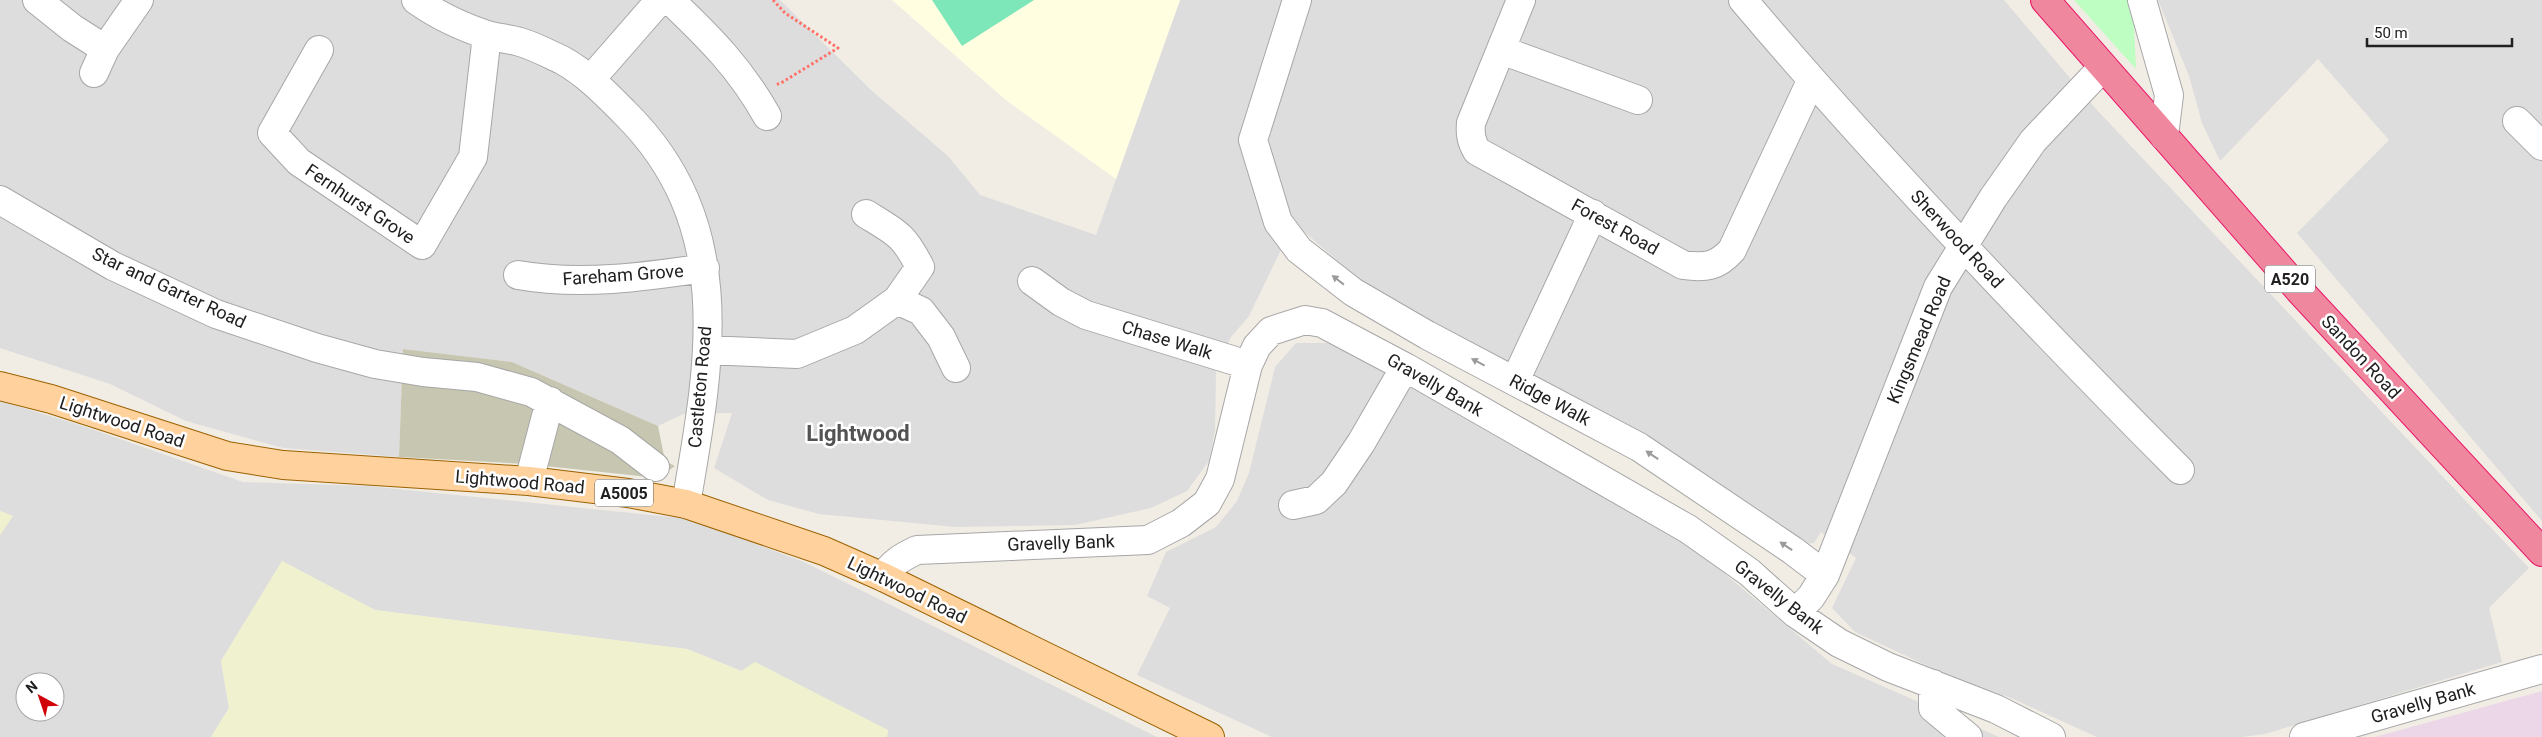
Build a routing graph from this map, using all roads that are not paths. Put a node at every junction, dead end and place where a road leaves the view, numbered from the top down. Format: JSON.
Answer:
{"nodes":[{"id":1,"x":37,"y":0,"type":"edge"},
{"id":2,"x":139,"y":0,"type":"edge"},
{"id":3,"x":416,"y":0,"type":"edge"},
{"id":4,"x":660,"y":0,"type":"edge"},
{"id":5,"x":670,"y":0,"type":"edge"},
{"id":6,"x":1297,"y":0,"type":"edge"},
{"id":7,"x":1521,"y":0,"type":"edge"},
{"id":8,"x":1743,"y":0,"type":"edge"},
{"id":9,"x":2045,"y":0,"type":"edge"},
{"id":10,"x":2142,"y":0,"type":"edge"},
{"id":11,"x":487,"y":35,"type":"junction"},
{"id":12,"x":319,"y":50,"type":"dead end"},
{"id":13,"x":1501,"y":50,"type":"junction"},
{"id":14,"x":2103,"y":68,"type":"junction"},
{"id":15,"x":590,"y":79,"type":"junction"},
{"id":16,"x":1812,"y":81,"type":"junction"},
{"id":17,"x":1638,"y":100,"type":"dead end"},
{"id":18,"x":768,"y":116,"type":"dead end"},
{"id":19,"x":2164,"y":136,"type":"junction"},
{"id":20,"x":0,"y":200,"type":"edge"},
{"id":21,"x":866,"y":214,"type":"dead end"},
{"id":22,"x":1593,"y":214,"type":"junction"},
{"id":23,"x":1963,"y":246,"type":"junction"},
{"id":24,"x":705,"y":268,"type":"junction"},
{"id":25,"x":1032,"y":281,"type":"dead end"},
{"id":26,"x":533,"y":284,"type":"dead end"},
{"id":27,"x":897,"y":300,"type":"junction"},
{"id":28,"x":707,"y":350,"type":"junction"},
{"id":29,"x":1248,"y":365,"type":"junction"},
{"id":30,"x":1405,"y":367,"type":"junction"},
{"id":31,"x":956,"y":368,"type":"dead end"},
{"id":32,"x":1515,"y":381,"type":"junction"},
{"id":33,"x":0,"y":386,"type":"edge"},
{"id":34,"x":550,"y":401,"type":"junction"},
{"id":35,"x":655,"y":467,"type":"dead end"},
{"id":36,"x":2180,"y":470,"type":"dead end"},
{"id":37,"x":529,"y":481,"type":"junction"},
{"id":38,"x":686,"y":504,"type":"junction"},
{"id":39,"x":1293,"y":505,"type":"dead end"},
{"id":40,"x":2542,"y":552,"type":"edge"},
{"id":41,"x":1825,"y":576,"type":"junction"},
{"id":42,"x":883,"y":577,"type":"junction"},
{"id":43,"x":1795,"y":613,"type":"junction"},
{"id":44,"x":2542,"y":669,"type":"edge"},
{"id":45,"x":1933,"y":684,"type":"junction"},
{"id":46,"x":1210,"y":737,"type":"edge"},
{"id":47,"x":1968,"y":737,"type":"edge"},
{"id":48,"x":2052,"y":737,"type":"edge"},
{"id":49,"x":2304,"y":737,"type":"edge"}],
"edges":[{"from":1,"to":2,"type":"street"},
{"from":3,"to":11,"type":"street","name":"Castleton Road"},
{"from":4,"to":15,"type":"street"},
{"from":5,"to":18,"type":"street"},
{"from":32,"to":6,"type":"street","name":"Ridge Walk","one_way":true},
{"from":7,"to":13,"type":"street","name":"Forest Road"},
{"from":8,"to":16,"type":"street","name":"Sherwood Road"},
{"from":9,"to":14,"type":"highway","name":"Sandon Road","number":"A520"},
{"from":10,"to":19,"type":"street"},
{"from":11,"to":12,"type":"street","name":"Fernhurst Grove"},
{"from":11,"to":15,"type":"street","name":"Castleton Road"},
{"from":13,"to":17,"type":"street"},
{"from":13,"to":22,"type":"street","name":"Forest Road"},
{"from":14,"to":19,"type":"highway","name":"Sandon Road","number":"A520"},
{"from":14,"to":23,"type":"street","name":"Kingsmead Road"},
{"from":15,"to":24,"type":"street","name":"Castleton Road"},
{"from":16,"to":22,"type":"street","name":"Forest Road"},
{"from":16,"to":23,"type":"street","name":"Sherwood Road"},
{"from":19,"to":40,"type":"highway","name":"Sandon Road","number":"A520"},
{"from":20,"to":34,"type":"street","name":"Star and Garter Road"},
{"from":21,"to":27,"type":"street"},
{"from":22,"to":32,"type":"street"},
{"from":23,"to":36,"type":"street","name":"Sherwood Road"},
{"from":23,"to":41,"type":"street","name":"Kingsmead Road"},
{"from":24,"to":26,"type":"street","name":"Fareham Grove"},
{"from":24,"to":28,"type":"street","name":"Castleton Road"},
{"from":25,"to":29,"type":"street","name":"Chase Walk"},
{"from":27,"to":28,"type":"street"},
{"from":27,"to":31,"type":"street"},
{"from":28,"to":38,"type":"street","name":"Castleton Road"},
{"from":29,"to":30,"type":"street","name":"Gravelly Bank"},
{"from":29,"to":42,"type":"street","name":"Gravelly Bank"},
{"from":30,"to":39,"type":"street"},
{"from":30,"to":43,"type":"street","name":"Gravelly Bank"},
{"from":41,"to":32,"type":"street","name":"Ridge Walk","one_way":true},
{"from":33,"to":37,"type":"main road","name":"Lightwood Road","number":"A5005"},
{"from":34,"to":35,"type":"street","name":"Star and Garter Road"},
{"from":34,"to":37,"type":"street"},
{"from":37,"to":38,"type":"main road","name":"Lightwood Road","number":"A5005"},
{"from":38,"to":42,"type":"main road","name":"Lightwood Road","number":"A5005"},
{"from":41,"to":43,"type":"street","name":"Kingsmead Road"},
{"from":42,"to":46,"type":"main road","name":"Lightwood Road","number":"A5005"},
{"from":43,"to":45,"type":"street","name":"Gravelly Bank"},
{"from":44,"to":49,"type":"street","name":"Gravelly Bank"},
{"from":45,"to":47,"type":"street"},
{"from":45,"to":48,"type":"street","name":"Gravelly Bank"}]}
